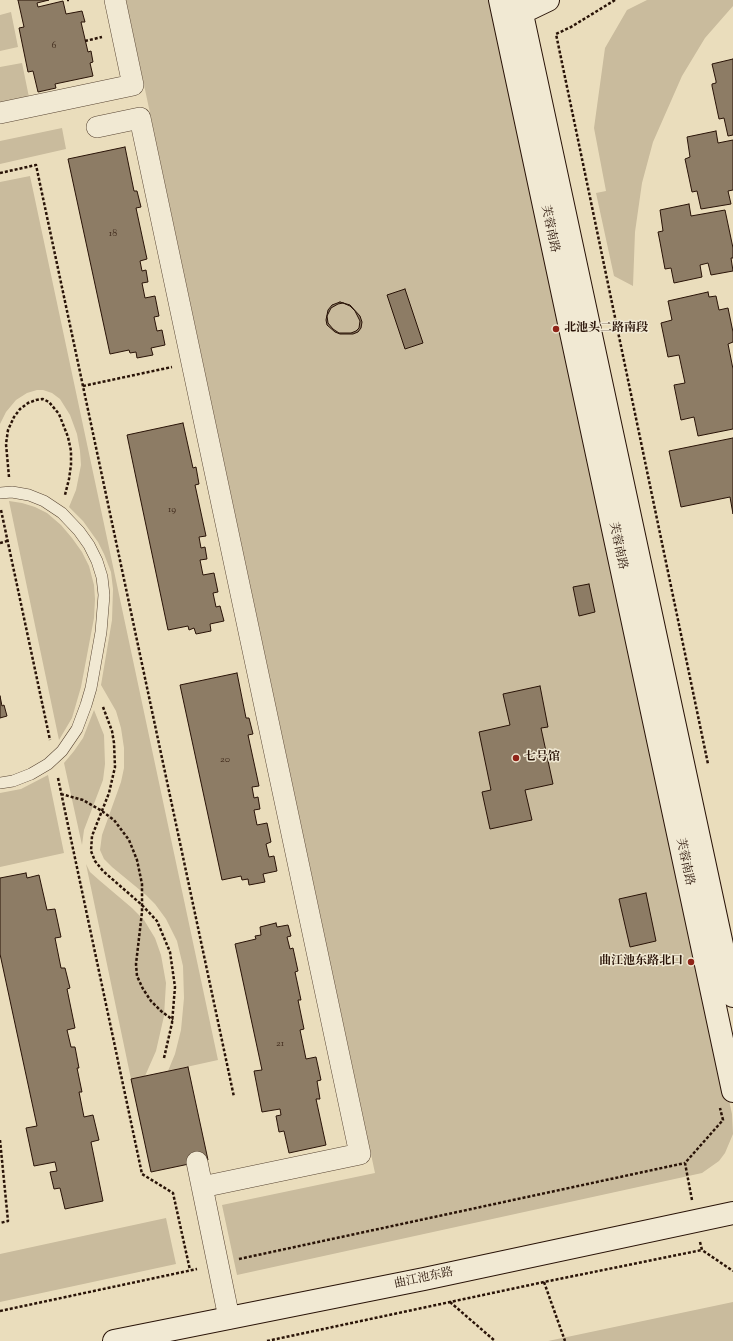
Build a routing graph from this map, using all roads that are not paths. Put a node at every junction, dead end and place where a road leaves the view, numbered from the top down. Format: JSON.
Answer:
{"nodes":[{"id":1,"x":115,"y":0,"type":"edge"},
{"id":2,"x":500,"y":0,"type":"edge"},
{"id":3,"x":548,"y":0,"type":"edge"},
{"id":4,"x":520,"y":7,"type":"edge"},
{"id":5,"x":0,"y":113,"type":"edge"},
{"id":6,"x":97,"y":127,"type":"dead end"},
{"id":7,"x":0,"y":493,"type":"edge"},
{"id":8,"x":0,"y":783,"type":"edge"},
{"id":9,"x":733,"y":996,"type":"edge"},
{"id":10,"x":733,"y":1091,"type":"edge"},
{"id":11,"x":197,"y":1162,"type":"dead end"},
{"id":12,"x":202,"y":1187,"type":"junction"},
{"id":13,"x":733,"y":1213,"type":"edge"},
{"id":14,"x":229,"y":1318,"type":"junction"},
{"id":15,"x":114,"y":1341,"type":"edge"}],
"edges":[{"from":1,"to":5,"type":"street"},
{"from":2,"to":10,"type":"main road","name":"芙蓉南路"},
{"from":3,"to":4,"type":"main road"},
{"from":4,"to":9,"type":"main road","name":"芙蓉南路"},
{"from":6,"to":12,"type":"street"},
{"from":7,"to":8,"type":"lane"},
{"from":11,"to":12,"type":"street"},
{"from":12,"to":14,"type":"street"},
{"from":13,"to":14,"type":"main road","name":"曲江池东路"},
{"from":14,"to":15,"type":"main road","name":"曲江池东路"}]}
